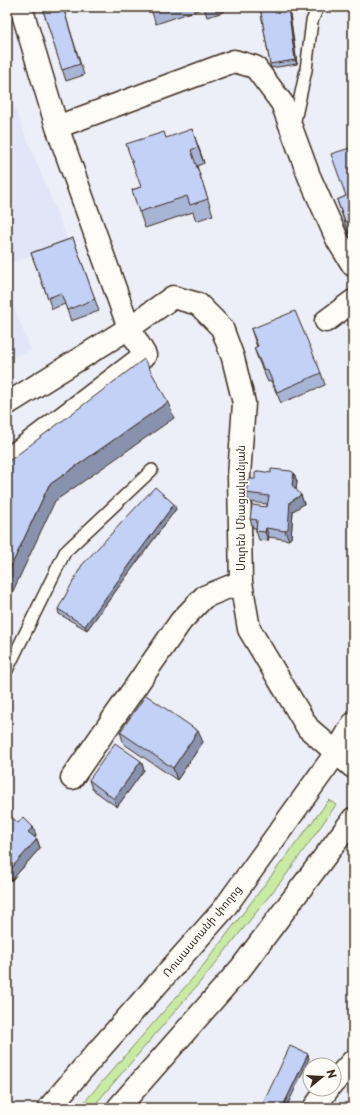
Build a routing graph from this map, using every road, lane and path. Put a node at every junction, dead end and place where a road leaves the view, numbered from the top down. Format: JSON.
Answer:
{"nodes":[{"id":1,"x":21,"y":7,"type":"edge"},
{"id":2,"x":318,"y":7,"type":"edge"},
{"id":3,"x":57,"y":127,"type":"junction"},
{"id":4,"x":292,"y":132,"type":"junction"},
{"id":5,"x":353,"y":265,"type":"edge"},
{"id":6,"x":353,"y":301,"type":"edge"},
{"id":7,"x":326,"y":321,"type":"dead end"},
{"id":8,"x":129,"y":328,"type":"junction"},
{"id":9,"x":7,"y":404,"type":"edge"},
{"id":10,"x":7,"y":460,"type":"edge"},
{"id":11,"x":152,"y":470,"type":"dead end"},
{"id":12,"x":241,"y":582,"type":"junction"},
{"id":13,"x":7,"y":670,"type":"edge"},
{"id":14,"x":353,"y":724,"type":"edge"},
{"id":15,"x":336,"y":753,"type":"junction"},
{"id":16,"x":353,"y":767,"type":"edge"},
{"id":17,"x":72,"y":778,"type":"dead end"},
{"id":18,"x":353,"y":819,"type":"edge"},
{"id":19,"x":353,"y":1061,"type":"edge"},
{"id":20,"x":342,"y":1073,"type":"edge"},
{"id":21,"x":322,"y":1097,"type":"edge"},
{"id":22,"x":49,"y":1108,"type":"edge"},
{"id":23,"x":118,"y":1108,"type":"edge"},
{"id":24,"x":314,"y":1108,"type":"edge"}],
"edges":[{"from":1,"to":3,"type":"street"},
{"from":2,"to":4,"type":"lane"},
{"from":3,"to":4,"type":"street"},
{"from":3,"to":8,"type":"street"},
{"from":4,"to":5,"type":"street"},
{"from":6,"to":7,"type":"street"},
{"from":8,"to":9,"type":"street","name":"Սուրեն Մնացականյան"},
{"from":8,"to":10,"type":"street"},
{"from":8,"to":12,"type":"street","name":"Սուրեն Մնացականյան"},
{"from":11,"to":13,"type":"lane"},
{"from":12,"to":15,"type":"street","name":"Սուրեն Մնացականյան"},
{"from":12,"to":17,"type":"street"},
{"from":14,"to":15,"type":"street","name":"Ռուսաստանի փողոց"},
{"from":15,"to":16,"type":"street","name":"Սուրեն Մնացականյան"},
{"from":15,"to":22,"type":"street","name":"Ռուսաստանի փողոց"},
{"from":18,"to":23,"type":"street"},
{"from":19,"to":20,"type":"street"},
{"from":21,"to":24,"type":"street"}]}
